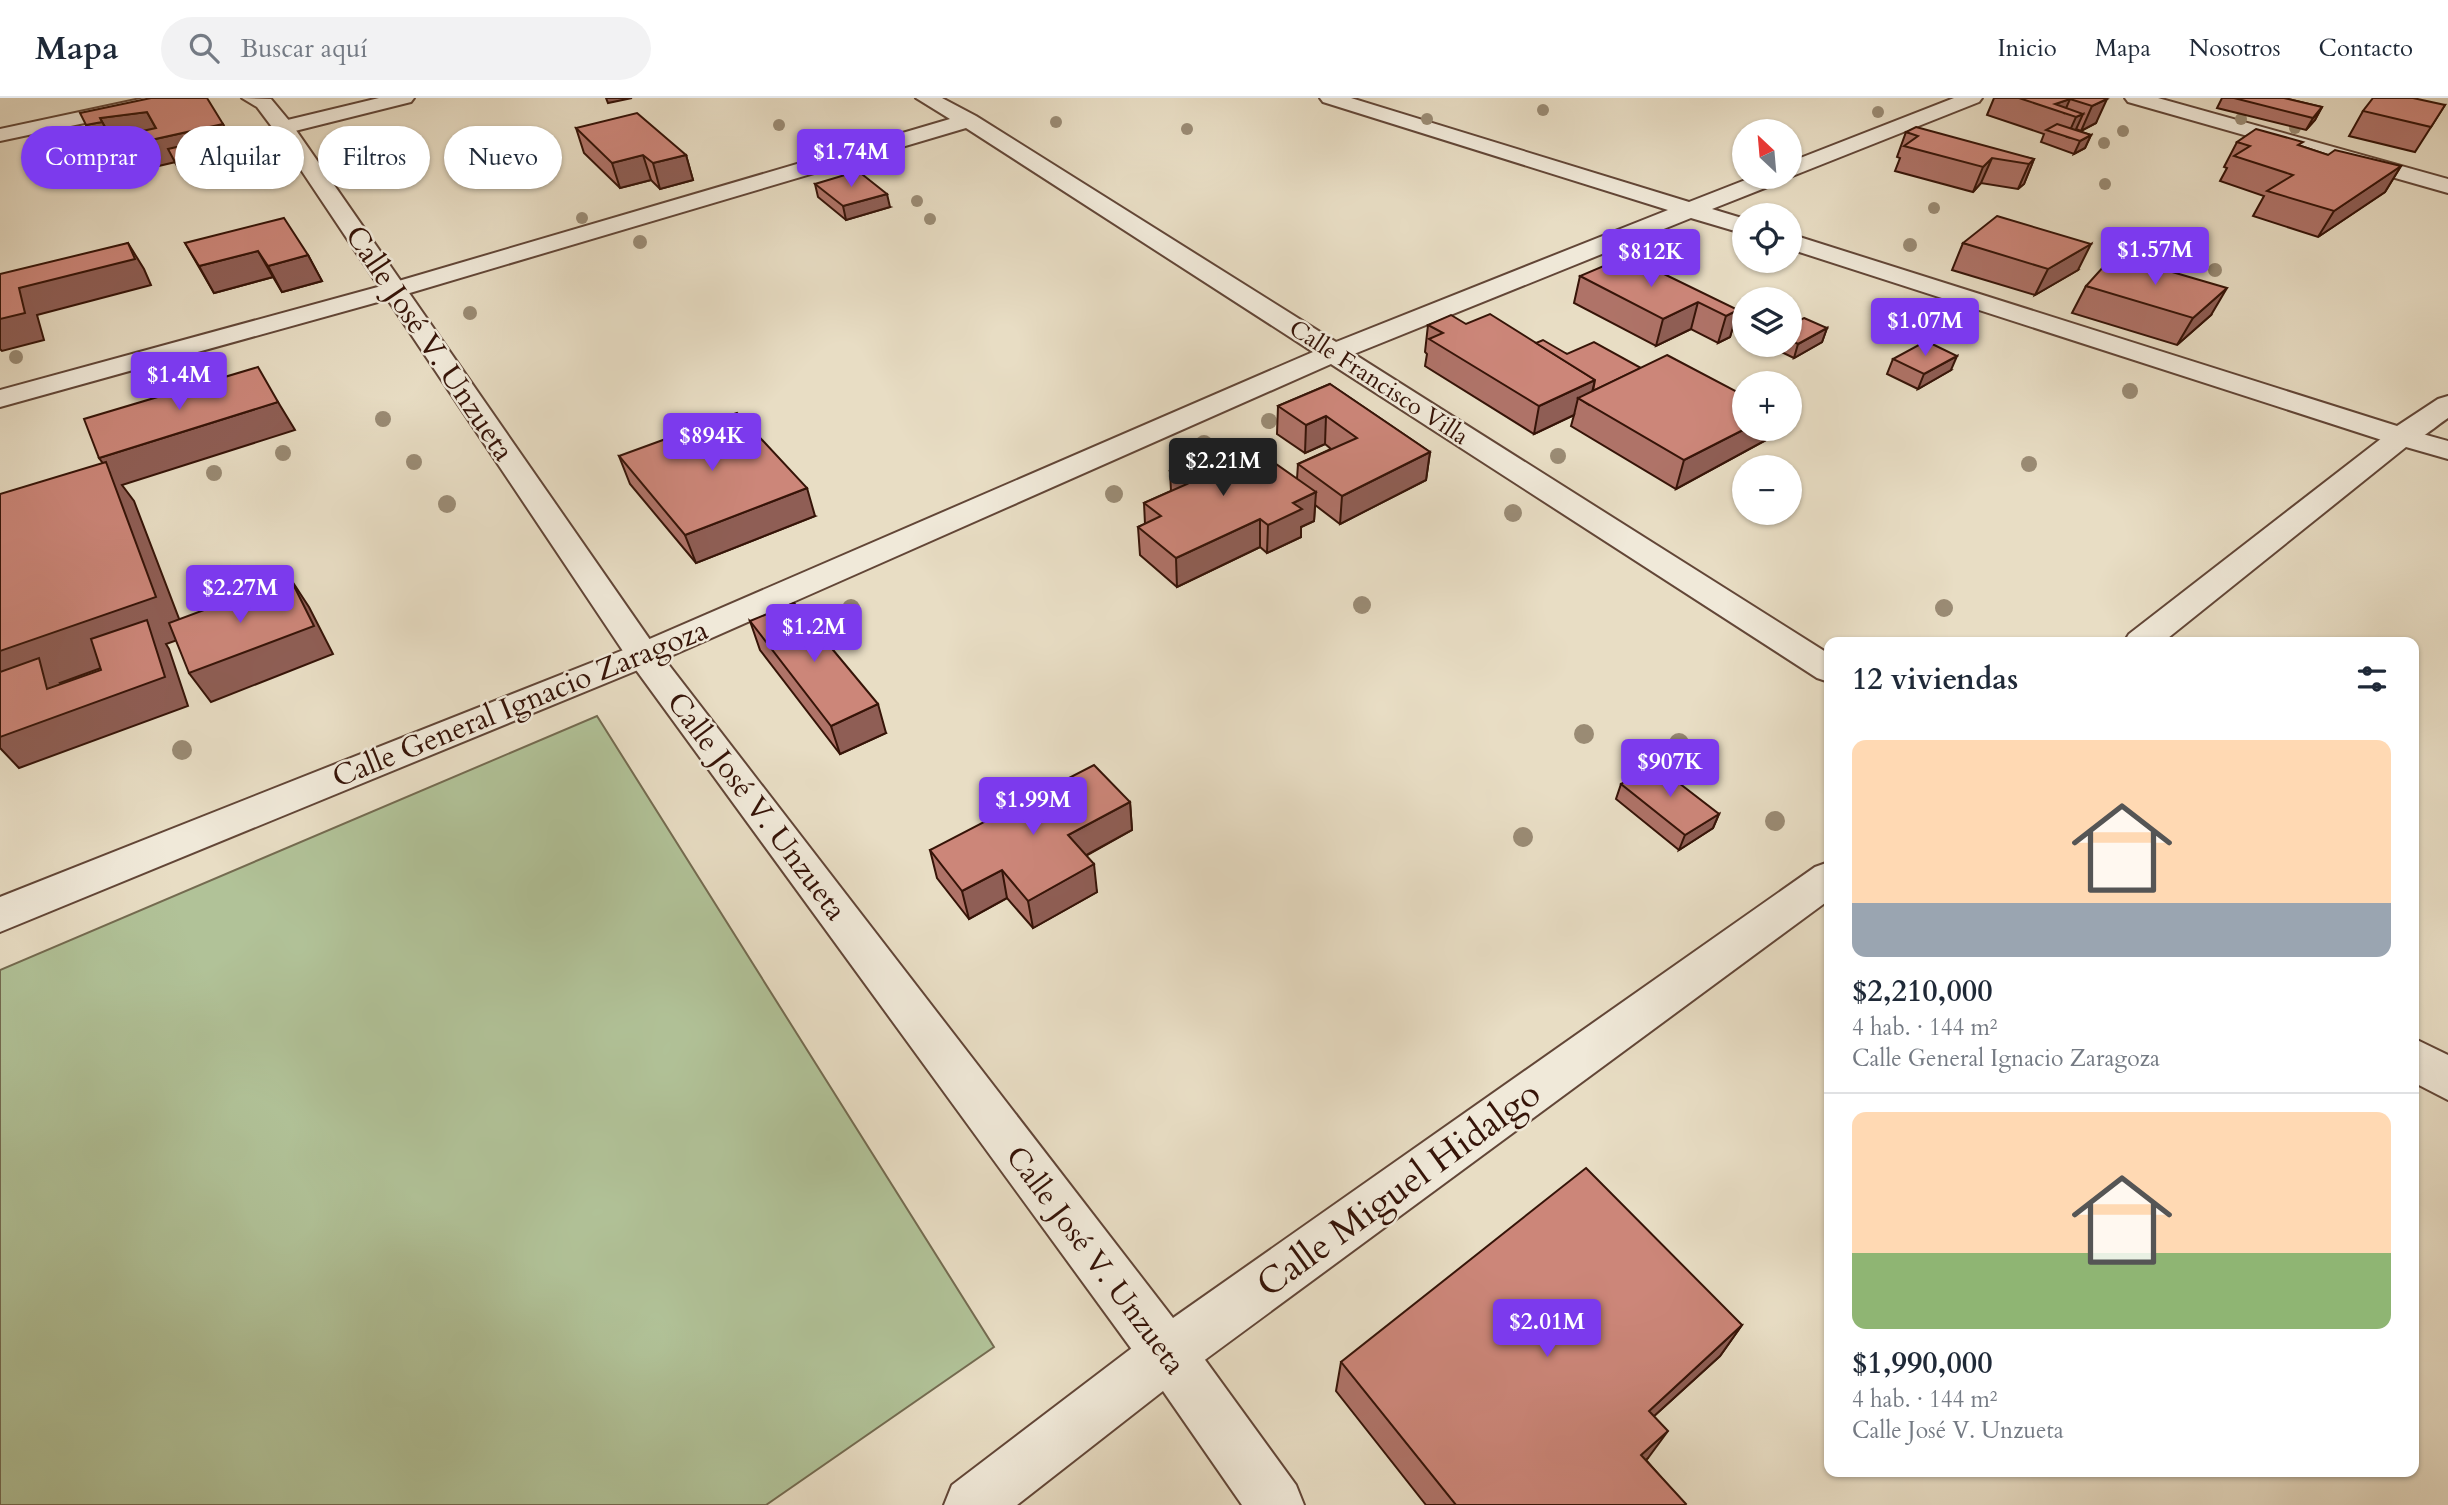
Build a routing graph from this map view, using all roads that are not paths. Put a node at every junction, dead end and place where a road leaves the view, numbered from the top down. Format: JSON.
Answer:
{"nodes":[{"id":1,"x":174,"y":98,"type":"edge"},
{"id":2,"x":252,"y":98,"type":"edge"},
{"id":3,"x":404,"y":98,"type":"edge"},
{"id":4,"x":926,"y":98,"type":"edge"},
{"id":5,"x":1329,"y":98,"type":"edge"},
{"id":6,"x":1972,"y":98,"type":"edge"},
{"id":7,"x":2135,"y":98,"type":"edge"},
{"id":8,"x":169,"y":99,"type":"edge"},
{"id":9,"x":969,"y":120,"type":"junction"},
{"id":10,"x":281,"y":126,"type":"edge"},
{"id":11,"x":291,"y":126,"type":"edge"},
{"id":12,"x":0,"y":135,"type":"edge"},
{"id":13,"x":304,"y":159,"type":"edge"},
{"id":14,"x":1802,"y":165,"type":"edge"},
{"id":15,"x":2448,"y":186,"type":"edge"},
{"id":16,"x":1741,"y":189,"type":"edge"},
{"id":17,"x":1690,"y":209,"type":"junction"},
{"id":18,"x":1732,"y":223,"type":"edge"},
{"id":19,"x":1802,"y":245,"type":"edge"},
{"id":20,"x":394,"y":290,"type":"junction"},
{"id":21,"x":1333,"y":353,"type":"junction"},
{"id":22,"x":0,"y":399,"type":"edge"},
{"id":23,"x":2448,"y":405,"type":"edge"},
{"id":24,"x":2401,"y":437,"type":"junction"},
{"id":25,"x":2448,"y":450,"type":"edge"},
{"id":26,"x":2147,"y":637,"type":"edge"},
{"id":27,"x":643,"y":654,"type":"junction"},
{"id":28,"x":1824,"y":667,"type":"edge"},
{"id":29,"x":1824,"y":882,"type":"edge"},
{"id":30,"x":0,"y":915,"type":"edge"},
{"id":31,"x":2419,"y":1061,"type":"edge"},
{"id":32,"x":2448,"y":1080,"type":"edge"},
{"id":33,"x":1168,"y":1354,"type":"junction"},
{"id":34,"x":972,"y":1505,"type":"edge"},
{"id":35,"x":1276,"y":1505,"type":"edge"}],
"edges":[{"from":1,"to":8,"type":"street"},
{"from":2,"to":10,"type":"street","name":"Calle José V. Unzueta"},
{"from":3,"to":11,"type":"street"},
{"from":4,"to":9,"type":"street","name":"Calle Francisco Villa"},
{"from":5,"to":17,"type":"street"},
{"from":6,"to":14,"type":"street"},
{"from":7,"to":15,"type":"street"},
{"from":8,"to":12,"type":"street"},
{"from":9,"to":20,"type":"street"},
{"from":9,"to":21,"type":"street","name":"Calle Francisco Villa"},
{"from":13,"to":20,"type":"street","name":"Calle José V. Unzueta"},
{"from":16,"to":17,"type":"street","name":"Calle General Ignacio Zaragoza"},
{"from":17,"to":18,"type":"street"},
{"from":17,"to":21,"type":"street","name":"Calle General Ignacio Zaragoza"},
{"from":19,"to":24,"type":"street"},
{"from":20,"to":22,"type":"street"},
{"from":20,"to":27,"type":"street","name":"Calle José V. Unzueta"},
{"from":21,"to":27,"type":"street","name":"Calle General Ignacio Zaragoza"},
{"from":21,"to":28,"type":"street","name":"Calle Francisco Villa"},
{"from":23,"to":24,"type":"street"},
{"from":24,"to":25,"type":"street"},
{"from":24,"to":26,"type":"street"},
{"from":27,"to":30,"type":"street","name":"Calle General Ignacio Zaragoza"},
{"from":27,"to":33,"type":"street","name":"Calle José V. Unzueta"},
{"from":29,"to":33,"type":"street","name":"Calle Miguel Hidalgo"},
{"from":31,"to":32,"type":"street"},
{"from":33,"to":34,"type":"street","name":"Calle Miguel Hidalgo"},
{"from":33,"to":35,"type":"street","name":"Calle José V. Unzueta"}]}
